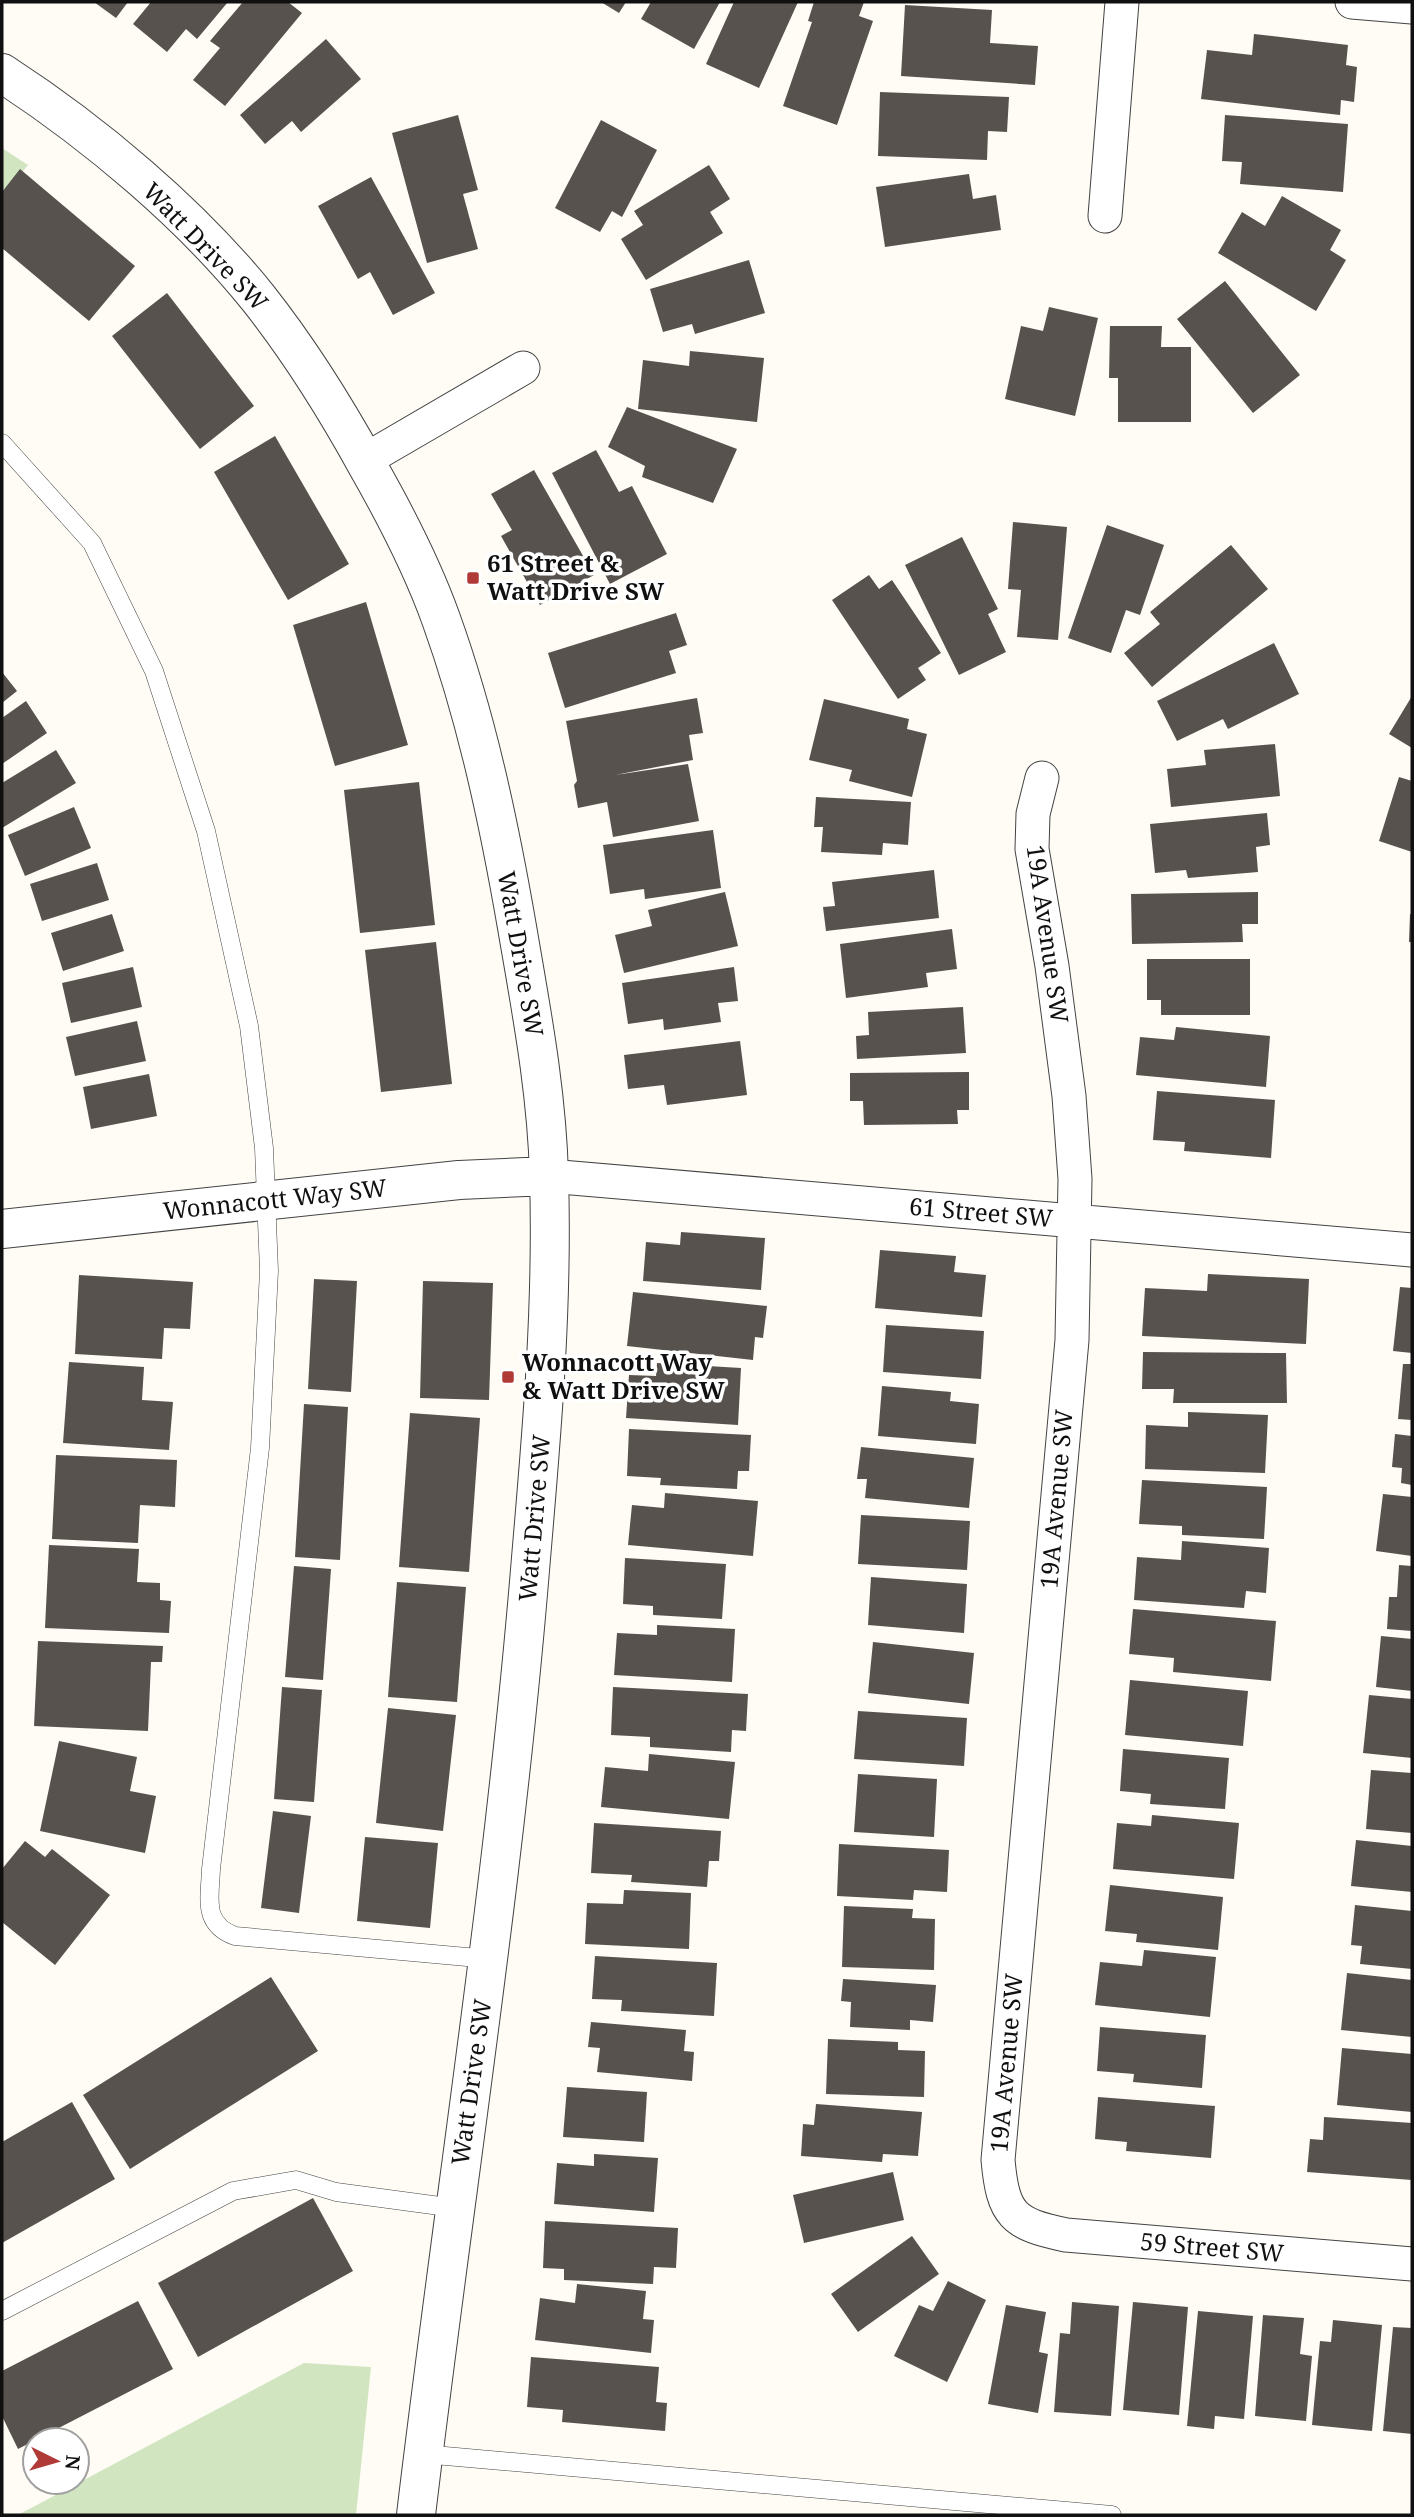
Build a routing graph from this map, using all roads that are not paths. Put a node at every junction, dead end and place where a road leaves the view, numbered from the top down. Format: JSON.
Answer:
{"nodes":[{"id":1,"x":1122,"y":2,"type":"edge"},
{"id":2,"x":1352,"y":2,"type":"edge"},
{"id":3,"x":1412,"y":7,"type":"edge"},
{"id":4,"x":2,"y":74,"type":"edge"},
{"id":5,"x":1105,"y":216,"type":"dead end"},
{"id":6,"x":523,"y":368,"type":"dead end"},
{"id":7,"x":2,"y":443,"type":"edge"},
{"id":8,"x":365,"y":460,"type":"junction"},
{"id":9,"x":1042,"y":778,"type":"dead end"},
{"id":10,"x":550,"y":1176,"type":"junction"},
{"id":11,"x":268,"y":1200,"type":"junction"},
{"id":12,"x":1075,"y":1221,"type":"junction"},
{"id":13,"x":2,"y":1229,"type":"edge"},
{"id":14,"x":1412,"y":1250,"type":"edge"},
{"id":15,"x":489,"y":1959,"type":"junction"},
{"id":16,"x":455,"y":2208,"type":"junction"},
{"id":17,"x":1015,"y":2217,"type":"joint"},
{"id":18,"x":1412,"y":2264,"type":"edge"},
{"id":19,"x":2,"y":2311,"type":"edge"},
{"id":20,"x":423,"y":2454,"type":"junction"},
{"id":21,"x":416,"y":2515,"type":"edge"},
{"id":22,"x":1112,"y":2515,"type":"edge"}],
"edges":[{"from":1,"to":5,"type":"street"},
{"from":2,"to":3,"type":"street"},
{"from":4,"to":8,"type":"street","name":"Watt Drive SW"},
{"from":6,"to":8,"type":"street"},
{"from":7,"to":11,"type":"lane"},
{"from":8,"to":10,"type":"street","name":"Watt Drive SW"},
{"from":9,"to":12,"type":"street","name":"19A Avenue SW"},
{"from":10,"to":11,"type":"street","name":"Wonnacott Way SW"},
{"from":10,"to":12,"type":"street","name":"61 Street SW"},
{"from":10,"to":15,"type":"street","name":"Watt Drive SW"},
{"from":11,"to":13,"type":"street","name":"Wonnacott Way SW"},
{"from":11,"to":15,"type":"lane"},
{"from":12,"to":14,"type":"street","name":"61 Street SW"},
{"from":12,"to":17,"type":"street","name":"19A Avenue SW"},
{"from":15,"to":16,"type":"street","name":"Watt Drive SW"},
{"from":16,"to":19,"type":"lane"},
{"from":16,"to":20,"type":"street","name":"Watt Drive SW"},
{"from":17,"to":18,"type":"street","name":"59 Street SW"},
{"from":20,"to":21,"type":"street","name":"Watt Drive SW"},
{"from":20,"to":22,"type":"lane"}]}
